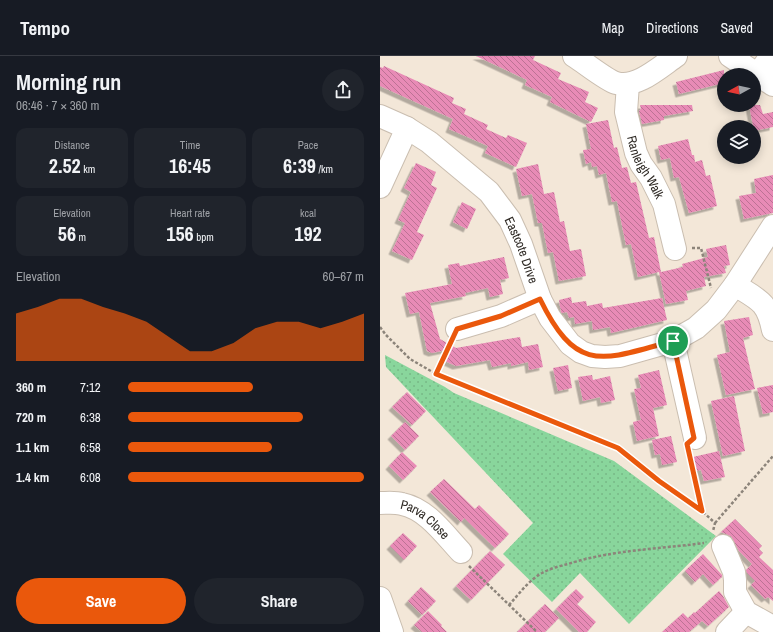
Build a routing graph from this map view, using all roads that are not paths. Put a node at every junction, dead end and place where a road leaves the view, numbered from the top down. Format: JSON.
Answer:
{"nodes":[{"id":1,"x":574,"y":56,"type":"edge"},
{"id":2,"x":676,"y":56,"type":"edge"},
{"id":3,"x":730,"y":56,"type":"edge"},
{"id":4,"x":771,"y":56,"type":"edge"},
{"id":5,"x":765,"y":80,"type":"edge"},
{"id":6,"x":628,"y":84,"type":"junction"},
{"id":7,"x":380,"y":116,"type":"edge"},
{"id":8,"x":407,"y":128,"type":"junction"},
{"id":9,"x":380,"y":187,"type":"edge"},
{"id":10,"x":773,"y":226,"type":"edge"},
{"id":11,"x":675,"y":249,"type":"road end"},
{"id":12,"x":735,"y":286,"type":"junction"},
{"id":13,"x":540,"y":299,"type":"junction"},
{"id":14,"x":457,"y":329,"type":"road end"},
{"id":15,"x":773,"y":330,"type":"edge"},
{"id":16,"x":673,"y":341,"type":"junction"},
{"id":17,"x":694,"y":438,"type":"road end"},
{"id":18,"x":380,"y":503,"type":"edge"},
{"id":19,"x":712,"y":540,"type":"road end"},
{"id":20,"x":461,"y":552,"type":"road end"},
{"id":21,"x":380,"y":598,"type":"edge"},
{"id":22,"x":746,"y":612,"type":"junction"},
{"id":23,"x":773,"y":627,"type":"edge"},
{"id":24,"x":392,"y":632,"type":"edge"},
{"id":25,"x":727,"y":632,"type":"edge"}],
"edges":[{"from":1,"to":6,"type":"street"},
{"from":2,"to":6,"type":"street"},
{"from":3,"to":5,"type":"street"},
{"from":4,"to":5,"type":"street"},
{"from":6,"to":11,"type":"street","name":"Ranleigh Walk"},
{"from":7,"to":8,"type":"street","name":"Eastcote Drive"},
{"from":8,"to":9,"type":"street"},
{"from":8,"to":13,"type":"street","name":"Eastcote Drive"},
{"from":10,"to":12,"type":"street","name":"Eastcote Drive"},
{"from":12,"to":15,"type":"street"},
{"from":12,"to":16,"type":"street","name":"Eastcote Drive"},
{"from":13,"to":14,"type":"street"},
{"from":13,"to":16,"type":"street","name":"Eastcote Drive"},
{"from":16,"to":17,"type":"street"},
{"from":18,"to":20,"type":"street","name":"Parva Close"},
{"from":19,"to":22,"type":"street"},
{"from":21,"to":24,"type":"street"},
{"from":22,"to":23,"type":"street"},
{"from":22,"to":25,"type":"street"}]}
